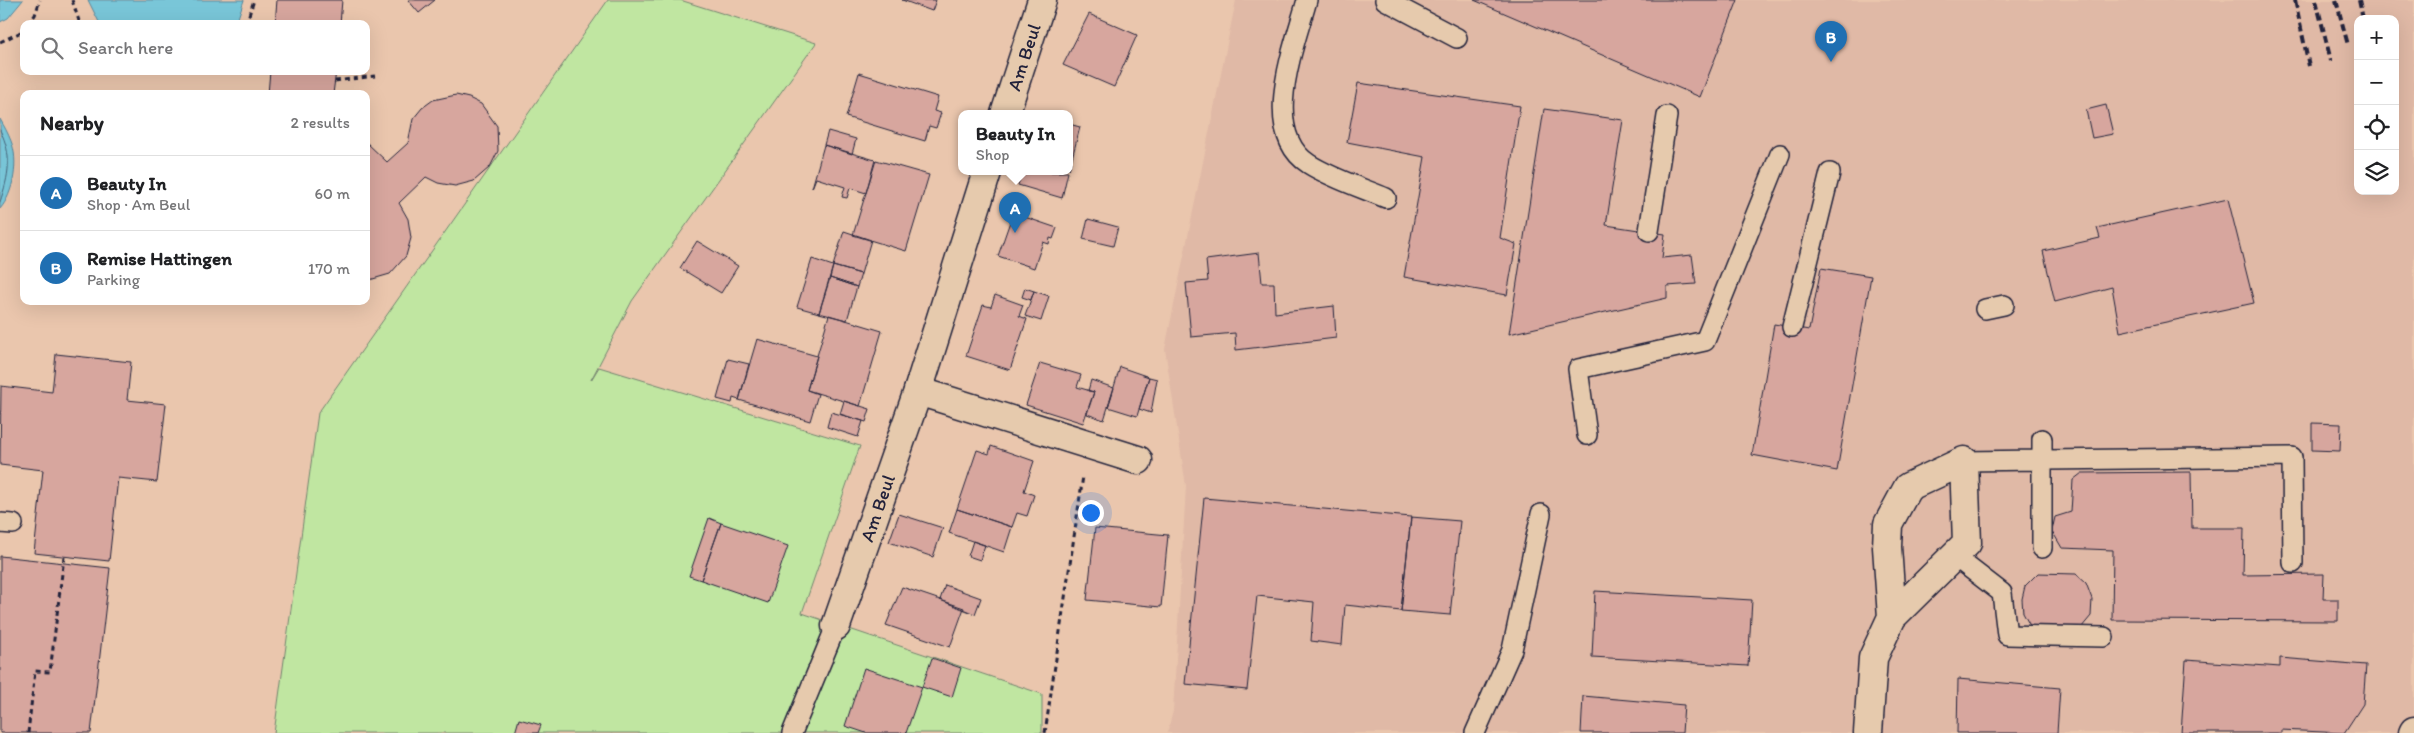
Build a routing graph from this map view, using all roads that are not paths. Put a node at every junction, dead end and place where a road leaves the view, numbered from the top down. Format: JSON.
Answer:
{"nodes":[{"id":1,"x":1042,"y":0,"type":"edge"},
{"id":2,"x":1307,"y":0,"type":"edge"},
{"id":3,"x":1385,"y":0,"type":"edge"},
{"id":4,"x":1457,"y":38,"type":"dead end"},
{"id":5,"x":1006,"y":110,"type":"edge"},
{"id":6,"x":1667,"y":116,"type":"dead end"},
{"id":7,"x":1780,"y":154,"type":"dead end"},
{"id":8,"x":1830,"y":173,"type":"dead end"},
{"id":9,"x":986,"y":175,"type":"edge"},
{"id":10,"x":1386,"y":198,"type":"dead end"},
{"id":11,"x":1649,"y":231,"type":"dead end"},
{"id":12,"x":2004,"y":305,"type":"dead end"},
{"id":13,"x":1985,"y":309,"type":"dead end"},
{"id":14,"x":1792,"y":327,"type":"dead end"},
{"id":15,"x":918,"y":391,"type":"junction"},
{"id":16,"x":1587,"y":435,"type":"dead end"},
{"id":17,"x":2042,"y":439,"type":"dead end"},
{"id":18,"x":1138,"y":460,"type":"dead end"},
{"id":19,"x":2042,"y":460,"type":"junction"},
{"id":20,"x":1964,"y":462,"type":"junction"},
{"id":21,"x":1541,"y":514,"type":"dead end"},
{"id":22,"x":2042,"y":548,"type":"dead end"},
{"id":23,"x":1954,"y":556,"type":"junction"},
{"id":24,"x":2293,"y":563,"type":"dead end"},
{"id":25,"x":1892,"y":617,"type":"junction"},
{"id":26,"x":836,"y":626,"type":"joint"},
{"id":27,"x":2104,"y":637,"type":"dead end"},
{"id":28,"x":792,"y":733,"type":"edge"},
{"id":29,"x":1475,"y":733,"type":"edge"},
{"id":30,"x":1868,"y":733,"type":"edge"}],
"edges":[{"from":1,"to":5,"type":"street","name":"Am Beul"},
{"from":2,"to":10,"type":"lane"},
{"from":3,"to":4,"type":"lane"},
{"from":6,"to":11,"type":"lane"},
{"from":7,"to":16,"type":"lane"},
{"from":8,"to":14,"type":"lane"},
{"from":9,"to":15,"type":"street","name":"Am Beul"},
{"from":12,"to":13,"type":"lane"},
{"from":15,"to":18,"type":"street"},
{"from":15,"to":26,"type":"street","name":"Am Beul"},
{"from":17,"to":19,"type":"lane"},
{"from":19,"to":20,"type":"lane"},
{"from":19,"to":22,"type":"lane"},
{"from":19,"to":24,"type":"lane"},
{"from":20,"to":23,"type":"street"},
{"from":20,"to":25,"type":"street"},
{"from":21,"to":29,"type":"lane"},
{"from":23,"to":25,"type":"street"},
{"from":23,"to":27,"type":"lane"},
{"from":25,"to":30,"type":"street"},
{"from":26,"to":28,"type":"lane"}]}
